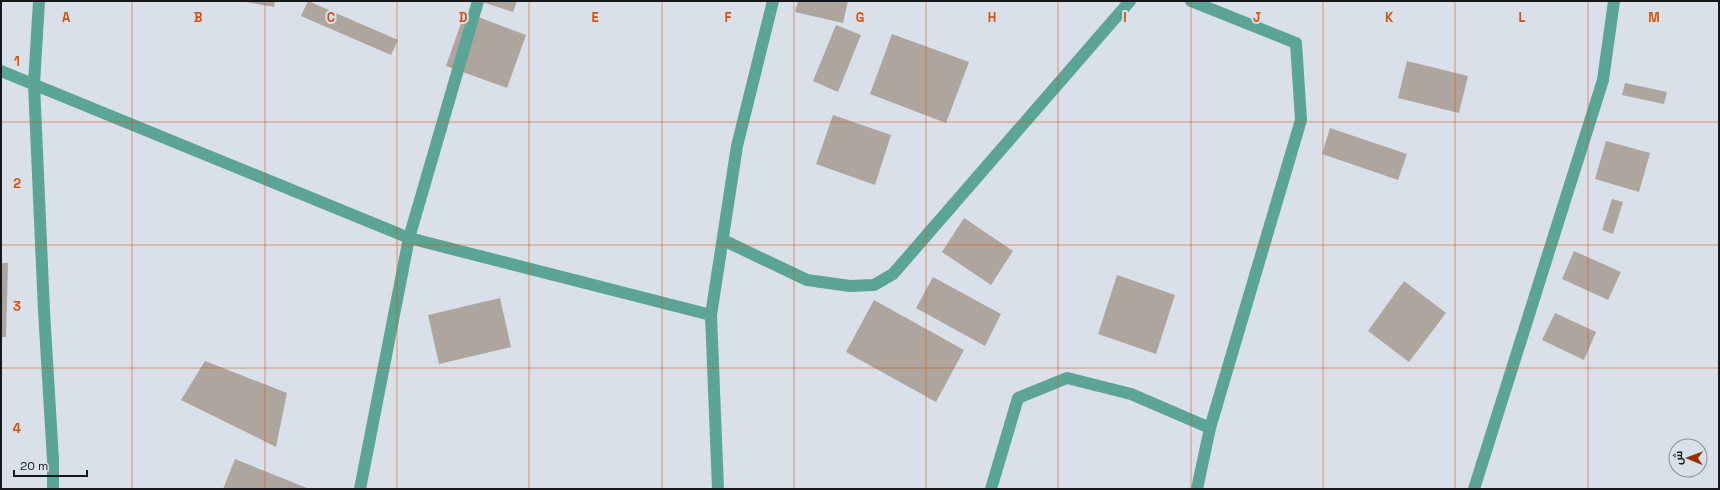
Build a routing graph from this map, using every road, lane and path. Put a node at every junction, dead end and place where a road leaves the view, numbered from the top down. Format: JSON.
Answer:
{"nodes":[{"id":1,"x":39,"y":1,"type":"edge"},
{"id":2,"x":478,"y":1,"type":"edge"},
{"id":3,"x":773,"y":1,"type":"edge"},
{"id":4,"x":1130,"y":1,"type":"edge"},
{"id":5,"x":1191,"y":1,"type":"edge"},
{"id":6,"x":1614,"y":1,"type":"edge"},
{"id":7,"x":1,"y":71,"type":"edge"},
{"id":8,"x":34,"y":84,"type":"junction"},
{"id":9,"x":409,"y":238,"type":"junction"},
{"id":10,"x":723,"y":240,"type":"junction"},
{"id":11,"x":711,"y":315,"type":"junction"},
{"id":12,"x":1210,"y":428,"type":"junction"},
{"id":13,"x":53,"y":489,"type":"edge"},
{"id":14,"x":360,"y":489,"type":"edge"},
{"id":15,"x":718,"y":489,"type":"edge"},
{"id":16,"x":991,"y":489,"type":"edge"},
{"id":17,"x":1197,"y":489,"type":"edge"},
{"id":18,"x":1474,"y":489,"type":"edge"}],
"edges":[{"from":1,"to":8,"type":"street"},
{"from":2,"to":9,"type":"street"},
{"from":3,"to":10,"type":"street"},
{"from":4,"to":10,"type":"street"},
{"from":5,"to":12,"type":"street"},
{"from":6,"to":18,"type":"street"},
{"from":7,"to":8,"type":"street"},
{"from":8,"to":9,"type":"street"},
{"from":8,"to":13,"type":"street"},
{"from":9,"to":11,"type":"street"},
{"from":9,"to":14,"type":"street"},
{"from":10,"to":11,"type":"street"},
{"from":11,"to":15,"type":"street"},
{"from":12,"to":16,"type":"street"},
{"from":12,"to":17,"type":"street"}]}
